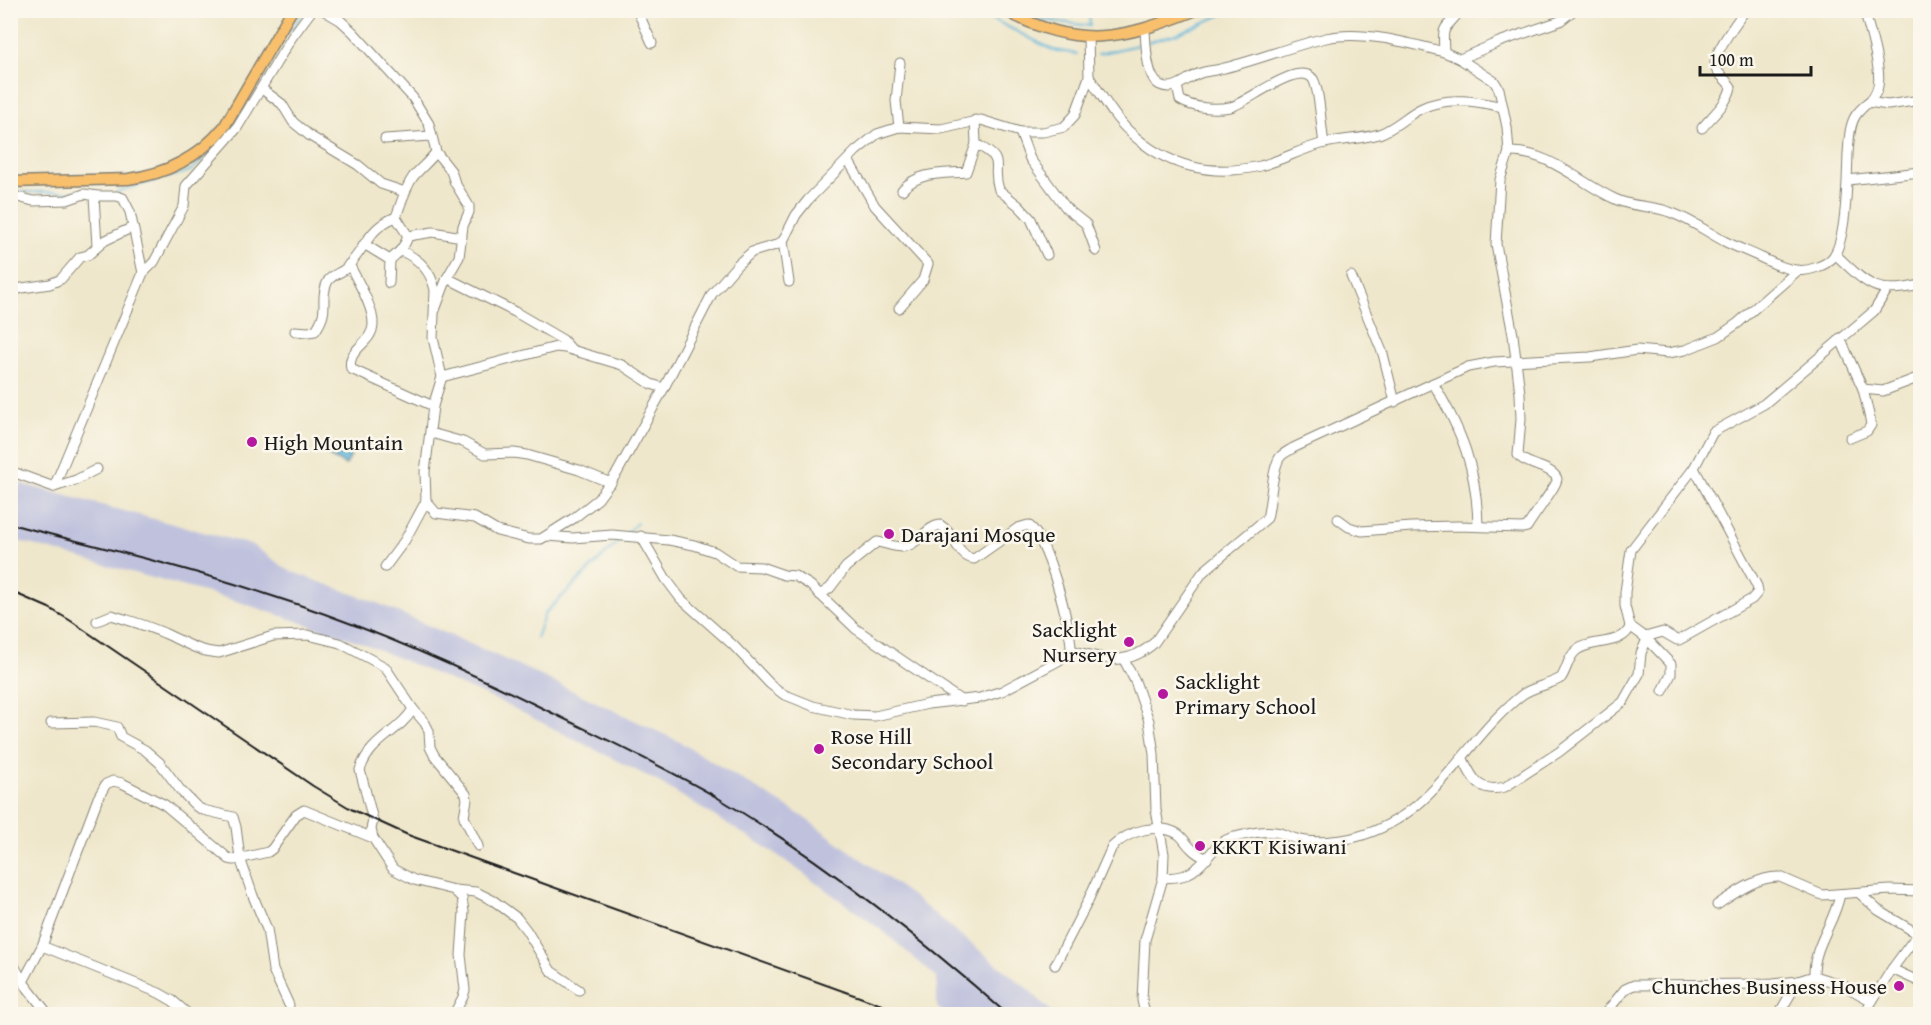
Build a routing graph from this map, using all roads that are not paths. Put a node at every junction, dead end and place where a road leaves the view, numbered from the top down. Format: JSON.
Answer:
{"nodes":[{"id":1,"x":292,"y":10,"type":"edge"},
{"id":2,"x":312,"y":10,"type":"edge"},
{"id":3,"x":323,"y":10,"type":"edge"},
{"id":4,"x":637,"y":10,"type":"edge"},
{"id":5,"x":1005,"y":10,"type":"edge"},
{"id":6,"x":1196,"y":10,"type":"edge"},
{"id":7,"x":1460,"y":10,"type":"edge"},
{"id":8,"x":1574,"y":10,"type":"edge"},
{"id":9,"x":1745,"y":10,"type":"edge"},
{"id":10,"x":1864,"y":10,"type":"edge"},
{"id":11,"x":1145,"y":30,"type":"junction"},
{"id":12,"x":1088,"y":37,"type":"junction"},
{"id":13,"x":652,"y":43,"type":"dead end"},
{"id":14,"x":1444,"y":52,"type":"junction"},
{"id":15,"x":1460,"y":59,"type":"junction"},
{"id":16,"x":900,"y":63,"type":"dead end"},
{"id":17,"x":1089,"y":77,"type":"junction"},
{"id":18,"x":1177,"y":86,"type":"junction"},
{"id":19,"x":262,"y":89,"type":"junction"},
{"id":20,"x":1920,"y":100,"type":"edge"},
{"id":21,"x":1868,"y":102,"type":"junction"},
{"id":22,"x":1503,"y":107,"type":"junction"},
{"id":23,"x":975,"y":120,"type":"junction"},
{"id":24,"x":898,"y":127,"type":"junction"},
{"id":25,"x":1702,"y":128,"type":"dead end"},
{"id":26,"x":1020,"y":132,"type":"junction"},
{"id":27,"x":431,"y":136,"type":"junction"},
{"id":28,"x":386,"y":140,"type":"dead end"},
{"id":29,"x":1324,"y":143,"type":"junction"},
{"id":30,"x":976,"y":144,"type":"junction"},
{"id":31,"x":436,"y":152,"type":"junction"},
{"id":32,"x":1509,"y":152,"type":"junction"},
{"id":33,"x":196,"y":154,"type":"junction"},
{"id":34,"x":848,"y":160,"type":"junction"},
{"id":35,"x":207,"y":163,"type":"junction"},
{"id":36,"x":1920,"y":172,"type":"edge"},
{"id":37,"x":1848,"y":180,"type":"junction"},
{"id":38,"x":10,"y":182,"type":"edge"},
{"id":39,"x":902,"y":190,"type":"dead end"},
{"id":40,"x":405,"y":192,"type":"junction"},
{"id":41,"x":10,"y":195,"type":"edge"},
{"id":42,"x":94,"y":196,"type":"junction"},
{"id":43,"x":396,"y":217,"type":"junction"},
{"id":44,"x":133,"y":227,"type":"junction"},
{"id":45,"x":408,"y":236,"type":"junction"},
{"id":46,"x":462,"y":237,"type":"junction"},
{"id":47,"x":783,"y":241,"type":"junction"},
{"id":48,"x":364,"y":244,"type":"junction"},
{"id":49,"x":98,"y":246,"type":"junction"},
{"id":50,"x":400,"y":250,"type":"junction"},
{"id":51,"x":1096,"y":251,"type":"dead end"},
{"id":52,"x":1835,"y":254,"type":"junction"},
{"id":53,"x":1047,"y":255,"type":"dead end"},
{"id":54,"x":390,"y":260,"type":"junction"},
{"id":55,"x":349,"y":264,"type":"junction"},
{"id":56,"x":1797,"y":271,"type":"junction"},
{"id":57,"x":143,"y":273,"type":"junction"},
{"id":58,"x":1351,"y":276,"type":"dead end"},
{"id":59,"x":447,"y":278,"type":"junction"},
{"id":60,"x":789,"y":282,"type":"dead end"},
{"id":61,"x":389,"y":283,"type":"dead end"},
{"id":62,"x":1918,"y":288,"type":"edge"},
{"id":63,"x":1887,"y":290,"type":"junction"},
{"id":64,"x":10,"y":292,"type":"edge"},
{"id":65,"x":899,"y":308,"type":"dead end"},
{"id":66,"x":435,"y":310,"type":"junction"},
{"id":67,"x":295,"y":331,"type":"dead end"},
{"id":68,"x":1840,"y":338,"type":"junction"},
{"id":69,"x":571,"y":349,"type":"junction"},
{"id":70,"x":1516,"y":360,"type":"junction"},
{"id":71,"x":442,"y":377,"type":"junction"},
{"id":72,"x":1920,"y":377,"type":"edge"},
{"id":73,"x":1433,"y":383,"type":"junction"},
{"id":74,"x":664,"y":388,"type":"junction"},
{"id":75,"x":1863,"y":389,"type":"junction"},
{"id":76,"x":1395,"y":402,"type":"junction"},
{"id":77,"x":433,"y":406,"type":"junction"},
{"id":78,"x":431,"y":433,"type":"junction"},
{"id":79,"x":1850,"y":438,"type":"dead end"},
{"id":80,"x":1694,"y":468,"type":"junction"},
{"id":81,"x":97,"y":469,"type":"dead end"},
{"id":82,"x":10,"y":471,"type":"edge"},
{"id":83,"x":610,"y":483,"type":"junction"},
{"id":84,"x":54,"y":487,"type":"junction"},
{"id":85,"x":426,"y":501,"type":"junction"},
{"id":86,"x":1338,"y":519,"type":"dead end"},
{"id":87,"x":1478,"y":526,"type":"junction"},
{"id":88,"x":547,"y":536,"type":"junction"},
{"id":89,"x":641,"y":536,"type":"junction"},
{"id":90,"x":385,"y":567,"type":"dead end"},
{"id":91,"x":820,"y":596,"type":"junction"},
{"id":92,"x":97,"y":621,"type":"dead end"},
{"id":93,"x":1630,"y":626,"type":"junction"},
{"id":94,"x":1646,"y":638,"type":"junction"},
{"id":95,"x":1071,"y":651,"type":"junction"},
{"id":96,"x":1124,"y":660,"type":"junction"},
{"id":97,"x":1663,"y":691,"type":"dead end"},
{"id":98,"x":962,"y":701,"type":"junction"},
{"id":99,"x":413,"y":709,"type":"junction"},
{"id":100,"x":51,"y":723,"type":"dead end"},
{"id":101,"x":1463,"y":759,"type":"junction"},
{"id":102,"x":1159,"y":827,"type":"junction"},
{"id":103,"x":373,"y":838,"type":"junction"},
{"id":104,"x":478,"y":846,"type":"dead end"},
{"id":105,"x":240,"y":858,"type":"junction"},
{"id":106,"x":1206,"y":859,"type":"junction"},
{"id":107,"x":1163,"y":878,"type":"junction"},
{"id":108,"x":454,"y":890,"type":"junction"},
{"id":109,"x":1920,"y":891,"type":"edge"},
{"id":110,"x":1859,"y":893,"type":"junction"},
{"id":111,"x":1840,"y":894,"type":"junction"},
{"id":112,"x":1717,"y":905,"type":"dead end"},
{"id":113,"x":1919,"y":933,"type":"edge"},
{"id":114,"x":42,"y":946,"type":"junction"},
{"id":115,"x":10,"y":958,"type":"edge"},
{"id":116,"x":1054,"y":965,"type":"dead end"},
{"id":117,"x":1892,"y":969,"type":"junction"},
{"id":118,"x":1814,"y":976,"type":"junction"},
{"id":119,"x":1798,"y":981,"type":"junction"},
{"id":120,"x":23,"y":982,"type":"junction"},
{"id":121,"x":1920,"y":982,"type":"edge"},
{"id":122,"x":579,"y":990,"type":"dead end"},
{"id":123,"x":1872,"y":1001,"type":"junction"},
{"id":124,"x":289,"y":1005,"type":"dead end"},
{"id":125,"x":48,"y":1014,"type":"edge"},
{"id":126,"x":188,"y":1014,"type":"edge"},
{"id":127,"x":454,"y":1014,"type":"edge"},
{"id":128,"x":1145,"y":1014,"type":"edge"},
{"id":129,"x":1605,"y":1014,"type":"edge"},
{"id":130,"x":1779,"y":1014,"type":"edge"},
{"id":131,"x":1864,"y":1014,"type":"edge"}],
"edges":[{"from":1,"to":33,"type":"main road"},
{"from":2,"to":19,"type":"street"},
{"from":3,"to":27,"type":"street"},
{"from":4,"to":13,"type":"street"},
{"from":5,"to":12,"type":"main road"},
{"from":6,"to":11,"type":"main road"},
{"from":7,"to":14,"type":"street"},
{"from":8,"to":15,"type":"street"},
{"from":9,"to":25,"type":"street"},
{"from":10,"to":21,"type":"street"},
{"from":11,"to":12,"type":"main road"},
{"from":11,"to":18,"type":"street"},
{"from":12,"to":17,"type":"street"},
{"from":14,"to":15,"type":"street"},
{"from":14,"to":18,"type":"street"},
{"from":15,"to":22,"type":"street"},
{"from":16,"to":24,"type":"street"},
{"from":17,"to":26,"type":"street"},
{"from":17,"to":29,"type":"street"},
{"from":18,"to":29,"type":"street"},
{"from":19,"to":35,"type":"street"},
{"from":19,"to":40,"type":"street"},
{"from":20,"to":21,"type":"street"},
{"from":21,"to":37,"type":"street"},
{"from":22,"to":29,"type":"street"},
{"from":22,"to":32,"type":"street"},
{"from":23,"to":24,"type":"street"},
{"from":23,"to":26,"type":"street"},
{"from":23,"to":30,"type":"street"},
{"from":24,"to":34,"type":"street"},
{"from":26,"to":51,"type":"street"},
{"from":27,"to":28,"type":"street"},
{"from":27,"to":31,"type":"street"},
{"from":30,"to":39,"type":"street"},
{"from":30,"to":53,"type":"street"},
{"from":31,"to":40,"type":"street"},
{"from":31,"to":46,"type":"street"},
{"from":32,"to":56,"type":"street"},
{"from":32,"to":70,"type":"street"},
{"from":33,"to":35,"type":"street"},
{"from":33,"to":38,"type":"main road"},
{"from":34,"to":47,"type":"street"},
{"from":34,"to":65,"type":"street"},
{"from":35,"to":57,"type":"street"},
{"from":36,"to":37,"type":"street"},
{"from":37,"to":52,"type":"street"},
{"from":40,"to":43,"type":"street"},
{"from":41,"to":42,"type":"street"},
{"from":42,"to":44,"type":"street"},
{"from":42,"to":49,"type":"street"},
{"from":43,"to":45,"type":"street"},
{"from":43,"to":48,"type":"street"},
{"from":44,"to":49,"type":"street"},
{"from":44,"to":57,"type":"street"},
{"from":45,"to":46,"type":"street"},
{"from":45,"to":50,"type":"street"},
{"from":46,"to":59,"type":"street"},
{"from":47,"to":60,"type":"street"},
{"from":47,"to":74,"type":"street"},
{"from":48,"to":54,"type":"street"},
{"from":48,"to":55,"type":"street"},
{"from":49,"to":64,"type":"street"},
{"from":50,"to":54,"type":"street"},
{"from":50,"to":66,"type":"street"},
{"from":52,"to":56,"type":"street"},
{"from":52,"to":63,"type":"street"},
{"from":54,"to":61,"type":"street"},
{"from":55,"to":67,"type":"street"},
{"from":55,"to":77,"type":"street"},
{"from":56,"to":70,"type":"street"},
{"from":57,"to":84,"type":"street"},
{"from":58,"to":76,"type":"street"},
{"from":59,"to":66,"type":"street"},
{"from":59,"to":69,"type":"street"},
{"from":62,"to":63,"type":"street"},
{"from":63,"to":68,"type":"street"},
{"from":66,"to":71,"type":"street"},
{"from":68,"to":75,"type":"street"},
{"from":68,"to":80,"type":"street"},
{"from":69,"to":71,"type":"street"},
{"from":69,"to":74,"type":"street"},
{"from":70,"to":73,"type":"street"},
{"from":70,"to":87,"type":"street"},
{"from":71,"to":77,"type":"street"},
{"from":72,"to":75,"type":"street"},
{"from":73,"to":76,"type":"street"},
{"from":73,"to":87,"type":"street"},
{"from":74,"to":83,"type":"street"},
{"from":75,"to":79,"type":"street"},
{"from":76,"to":96,"type":"street"},
{"from":77,"to":78,"type":"street"},
{"from":78,"to":83,"type":"street"},
{"from":78,"to":85,"type":"street"},
{"from":80,"to":93,"type":"street"},
{"from":80,"to":94,"type":"street"},
{"from":81,"to":84,"type":"street"},
{"from":82,"to":84,"type":"street"},
{"from":83,"to":88,"type":"street"},
{"from":85,"to":88,"type":"street"},
{"from":85,"to":90,"type":"street"},
{"from":86,"to":87,"type":"street"},
{"from":88,"to":89,"type":"street"},
{"from":89,"to":91,"type":"street"},
{"from":89,"to":98,"type":"street"},
{"from":91,"to":95,"type":"street"},
{"from":91,"to":98,"type":"street"},
{"from":92,"to":99,"type":"street"},
{"from":93,"to":94,"type":"street"},
{"from":93,"to":101,"type":"street"},
{"from":94,"to":97,"type":"street"},
{"from":94,"to":101,"type":"street"},
{"from":95,"to":96,"type":"street"},
{"from":95,"to":98,"type":"street"},
{"from":96,"to":102,"type":"street"},
{"from":99,"to":103,"type":"street"},
{"from":99,"to":104,"type":"street"},
{"from":100,"to":105,"type":"street"},
{"from":101,"to":106,"type":"street"},
{"from":102,"to":106,"type":"street"},
{"from":102,"to":107,"type":"street"},
{"from":102,"to":116,"type":"street"},
{"from":103,"to":105,"type":"street"},
{"from":103,"to":108,"type":"street"},
{"from":105,"to":114,"type":"street"},
{"from":105,"to":124,"type":"street"},
{"from":106,"to":107,"type":"street"},
{"from":107,"to":128,"type":"street"},
{"from":108,"to":122,"type":"street"},
{"from":108,"to":127,"type":"street"},
{"from":109,"to":110,"type":"street"},
{"from":110,"to":111,"type":"street"},
{"from":110,"to":113,"type":"street"},
{"from":111,"to":112,"type":"street"},
{"from":111,"to":118,"type":"street"},
{"from":113,"to":117,"type":"street"},
{"from":114,"to":120,"type":"street"},
{"from":114,"to":126,"type":"street"},
{"from":115,"to":120,"type":"street"},
{"from":117,"to":121,"type":"street"},
{"from":117,"to":123,"type":"street"},
{"from":118,"to":119,"type":"street"},
{"from":118,"to":123,"type":"street"},
{"from":119,"to":129,"type":"street"},
{"from":119,"to":130,"type":"street"},
{"from":120,"to":125,"type":"street"},
{"from":123,"to":131,"type":"street"}]}
